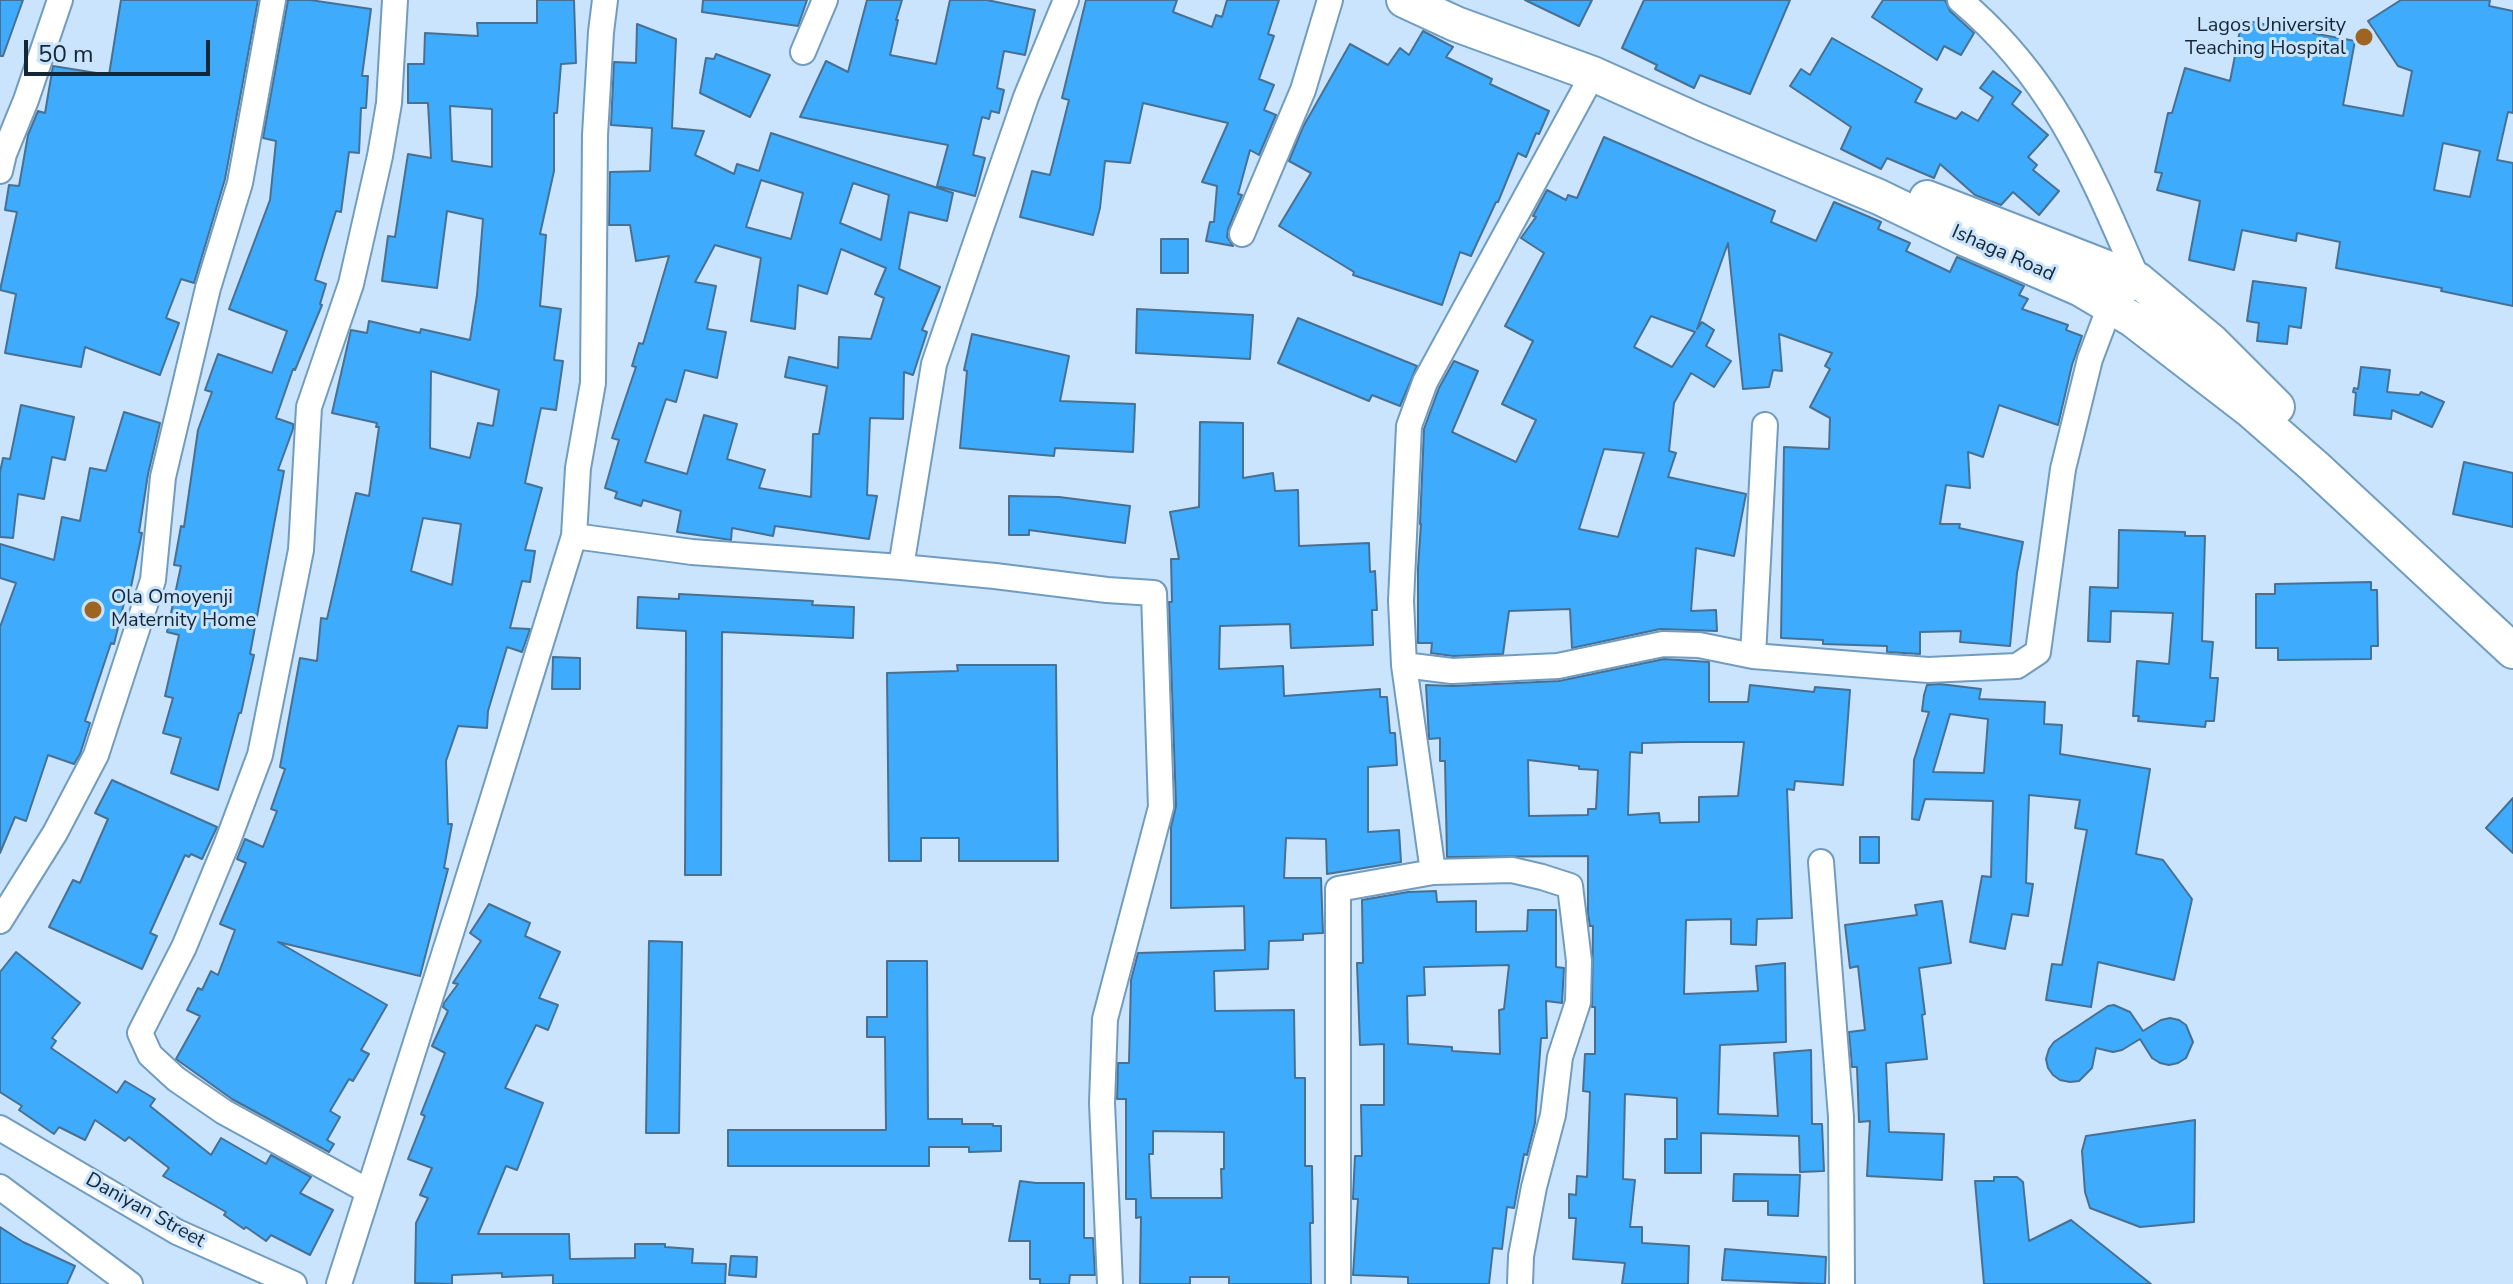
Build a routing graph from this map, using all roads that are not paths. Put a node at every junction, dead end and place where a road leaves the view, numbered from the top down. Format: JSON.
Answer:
{"nodes":[{"id":1,"x":60,"y":0,"type":"edge"},
{"id":2,"x":273,"y":0,"type":"edge"},
{"id":3,"x":395,"y":0,"type":"edge"},
{"id":4,"x":605,"y":0,"type":"edge"},
{"id":5,"x":825,"y":0,"type":"edge"},
{"id":6,"x":1066,"y":0,"type":"edge"},
{"id":7,"x":1330,"y":0,"type":"edge"},
{"id":8,"x":1404,"y":0,"type":"edge"},
{"id":9,"x":1442,"y":0,"type":"edge"},
{"id":10,"x":1960,"y":0,"type":"edge"},
{"id":11,"x":803,"y":52,"type":"dead end"},
{"id":12,"x":1593,"y":74,"type":"junction"},
{"id":13,"x":0,"y":168,"type":"edge"},
{"id":14,"x":1242,"y":234,"type":"dead end"},
{"id":15,"x":2138,"y":280,"type":"junction"},
{"id":16,"x":2110,"y":306,"type":"junction"},
{"id":17,"x":1765,"y":425,"type":"dead end"},
{"id":18,"x":574,"y":536,"type":"junction"},
{"id":19,"x":901,"y":567,"type":"junction"},
{"id":20,"x":2513,"y":624,"type":"edge"},
{"id":21,"x":2513,"y":651,"type":"edge"},
{"id":22,"x":1753,"y":656,"type":"junction"},
{"id":23,"x":1404,"y":665,"type":"junction"},
{"id":24,"x":1821,"y":862,"type":"dead end"},
{"id":25,"x":1433,"y":872,"type":"junction"},
{"id":26,"x":0,"y":921,"type":"edge"},
{"id":27,"x":0,"y":1128,"type":"edge"},
{"id":28,"x":0,"y":1187,"type":"edge"},
{"id":29,"x":368,"y":1191,"type":"junction"},
{"id":30,"x":130,"y":1284,"type":"edge"},
{"id":31,"x":294,"y":1284,"type":"edge"},
{"id":32,"x":339,"y":1284,"type":"edge"},
{"id":33,"x":1110,"y":1284,"type":"edge"},
{"id":34,"x":1338,"y":1284,"type":"edge"},
{"id":35,"x":1520,"y":1284,"type":"edge"},
{"id":36,"x":1842,"y":1284,"type":"edge"}],
"edges":[{"from":1,"to":13,"type":"street"},
{"from":2,"to":26,"type":"street"},
{"from":3,"to":29,"type":"street"},
{"from":4,"to":18,"type":"street"},
{"from":5,"to":11,"type":"street"},
{"from":6,"to":19,"type":"street"},
{"from":7,"to":14,"type":"street"},
{"from":8,"to":12,"type":"main road","name":"Ishaga Road"},
{"from":9,"to":15,"type":"main road","name":"Ishaga Road"},
{"from":10,"to":15,"type":"street"},
{"from":12,"to":16,"type":"main road","name":"Ishaga Road"},
{"from":12,"to":23,"type":"street"},
{"from":15,"to":16,"type":"street"},
{"from":15,"to":20,"type":"main road","name":"Ishaga Road"},
{"from":16,"to":21,"type":"main road","name":"Ishaga Road"},
{"from":16,"to":22,"type":"street"},
{"from":17,"to":22,"type":"street"},
{"from":18,"to":19,"type":"street"},
{"from":18,"to":29,"type":"street"},
{"from":19,"to":33,"type":"street"},
{"from":22,"to":23,"type":"street"},
{"from":23,"to":25,"type":"street"},
{"from":24,"to":36,"type":"street"},
{"from":25,"to":34,"type":"street"},
{"from":25,"to":35,"type":"street"},
{"from":27,"to":31,"type":"street","name":"Daniyan Street"},
{"from":28,"to":30,"type":"street"},
{"from":29,"to":32,"type":"street"}]}
